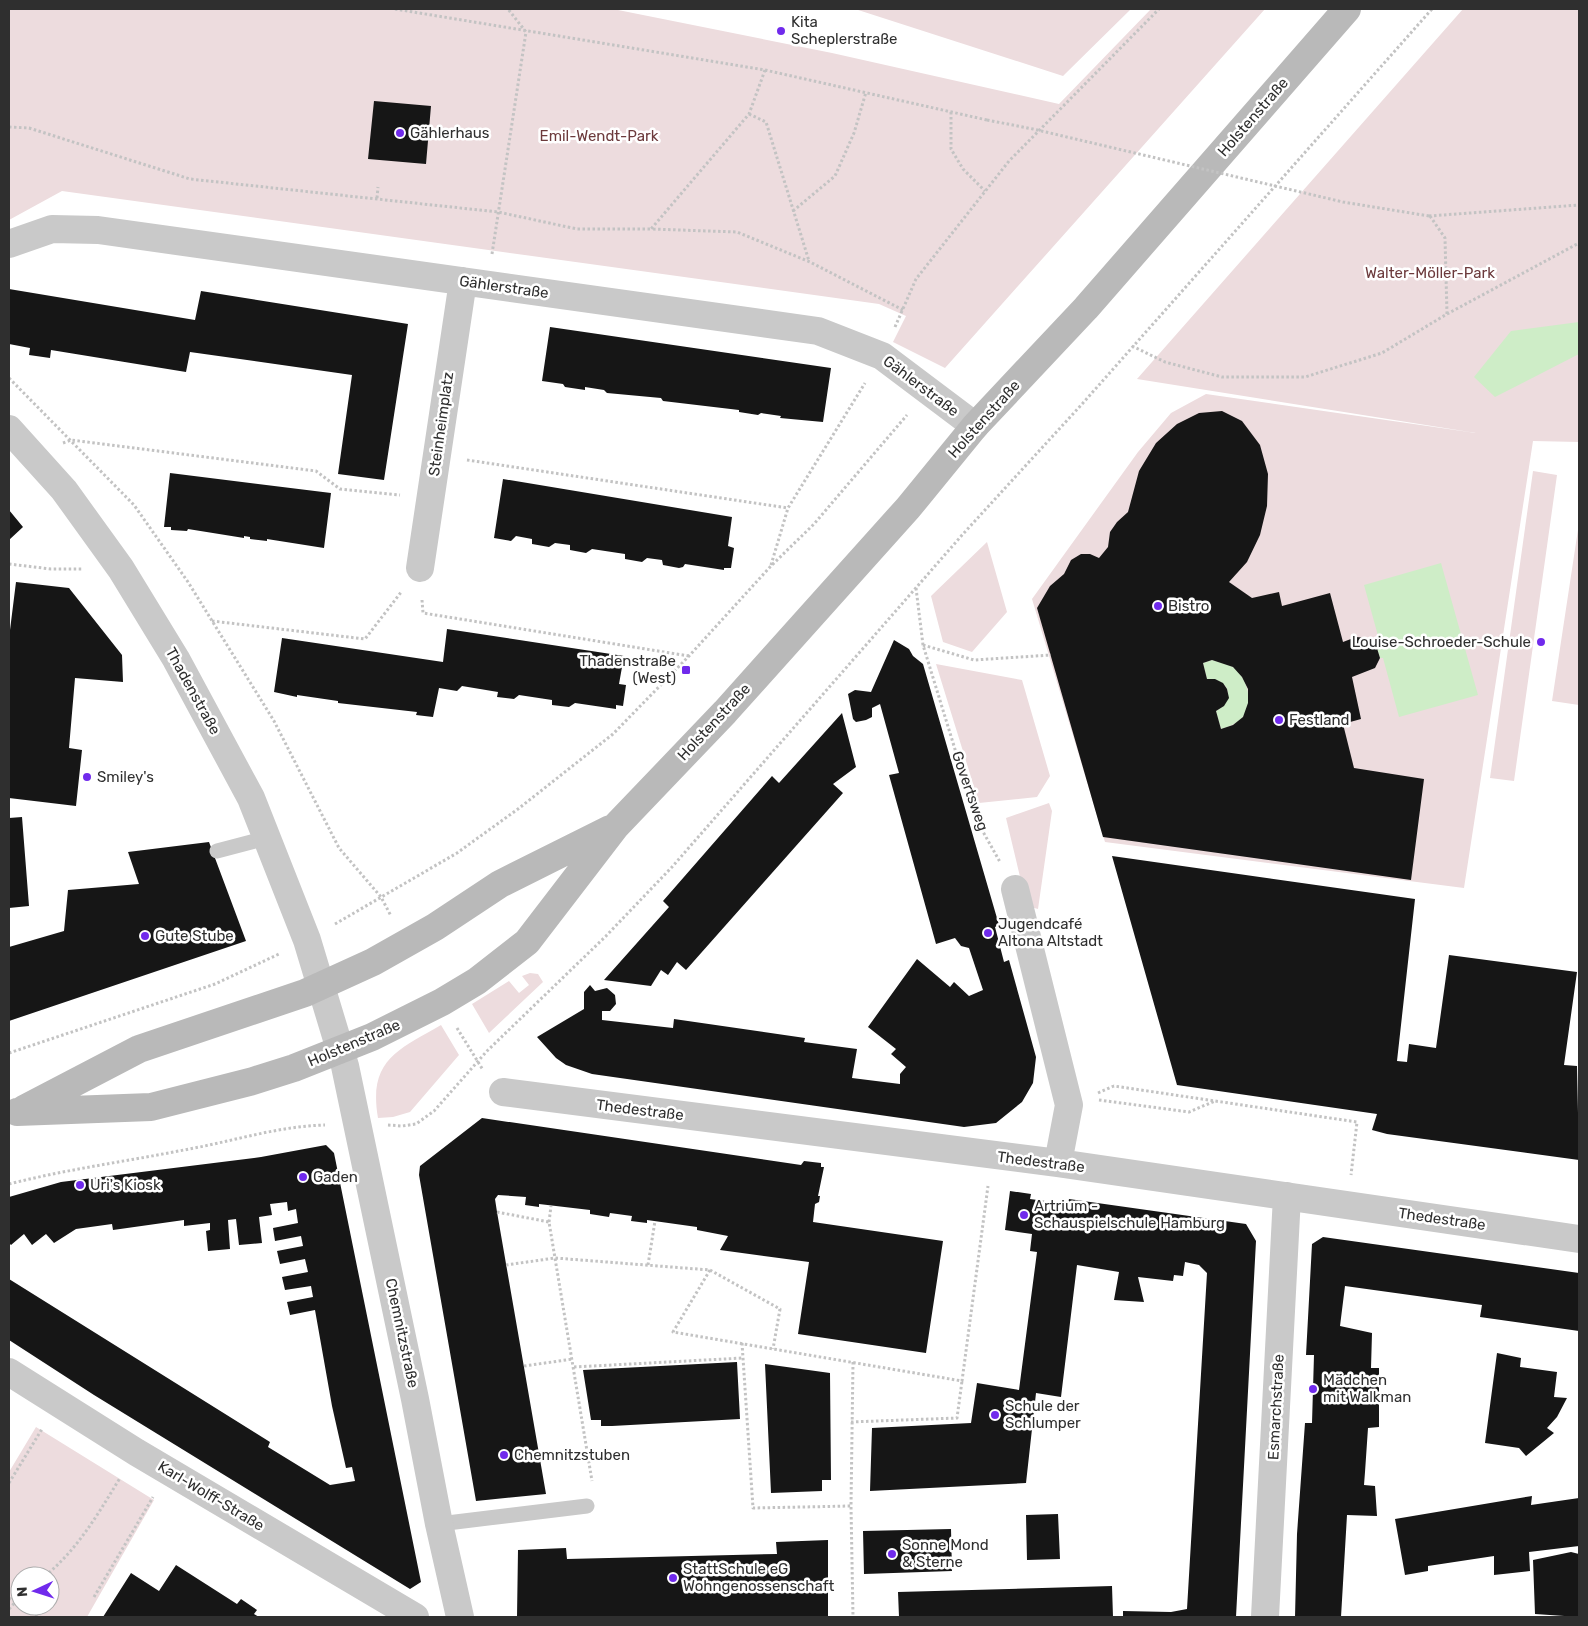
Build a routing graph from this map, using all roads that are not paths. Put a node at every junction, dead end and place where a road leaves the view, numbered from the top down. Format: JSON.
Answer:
{"nodes":[{"id":1,"x":1347,"y":9,"type":"edge"},
{"id":2,"x":9,"y":244,"type":"edge"},
{"id":3,"x":475,"y":282,"type":"junction"},
{"id":4,"x":975,"y":426,"type":"junction"},
{"id":5,"x":9,"y":429,"type":"edge"},
{"id":6,"x":420,"y":568,"type":"road end"},
{"id":7,"x":616,"y":826,"type":"junction"},
{"id":8,"x":266,"y":838,"type":"junction"},
{"id":9,"x":217,"y":851,"type":"dead end"},
{"id":10,"x":1015,"y":889,"type":"road end"},
{"id":11,"x":322,"y":985,"type":"junction"},
{"id":12,"x":341,"y":1049,"type":"junction"},
{"id":13,"x":503,"y":1092,"type":"dead end"},
{"id":14,"x":13,"y":1114,"type":"edge"},
{"id":15,"x":1058,"y":1163,"type":"junction"},
{"id":16,"x":1286,"y":1196,"type":"junction"},
{"id":17,"x":1579,"y":1239,"type":"edge"},
{"id":18,"x":9,"y":1372,"type":"edge"},
{"id":19,"x":588,"y":1506,"type":"road end"},
{"id":20,"x":438,"y":1524,"type":"junction"},
{"id":21,"x":415,"y":1617,"type":"edge"},
{"id":22,"x":460,"y":1617,"type":"edge"},
{"id":23,"x":1265,"y":1617,"type":"edge"}],
"edges":[{"from":1,"to":4,"type":"main road","name":"Holstenstraße"},
{"from":2,"to":3,"type":"street","name":"Gählerstraße"},
{"from":3,"to":4,"type":"street","name":"Gählerstraße"},
{"from":3,"to":6,"type":"street","name":"Steinheimplatz"},
{"from":4,"to":7,"type":"main road","name":"Holstenstraße"},
{"from":5,"to":8,"type":"street","name":"Thadenstraße"},
{"from":7,"to":11,"type":"main road","name":"Holstenstraße"},
{"from":7,"to":12,"type":"main road","name":"Holstenstraße"},
{"from":8,"to":9,"type":"lane"},
{"from":8,"to":11,"type":"street","name":"Thadenstraße"},
{"from":10,"to":15,"type":"street"},
{"from":11,"to":12,"type":"street","name":"Thadenstraße"},
{"from":11,"to":14,"type":"main road","name":"Holstenstraße"},
{"from":12,"to":14,"type":"main road","name":"Holstenstraße"},
{"from":12,"to":20,"type":"street","name":"Chemnitzstraße"},
{"from":13,"to":15,"type":"street","name":"Thedestraße"},
{"from":15,"to":16,"type":"street","name":"Thedestraße"},
{"from":16,"to":17,"type":"street","name":"Thedestraße"},
{"from":16,"to":23,"type":"street","name":"Esmarchstraße"},
{"from":18,"to":21,"type":"street","name":"Karl-Wolff-Straße"},
{"from":19,"to":20,"type":"lane"},
{"from":20,"to":22,"type":"street","name":"Chemnitzstraße"}]}
